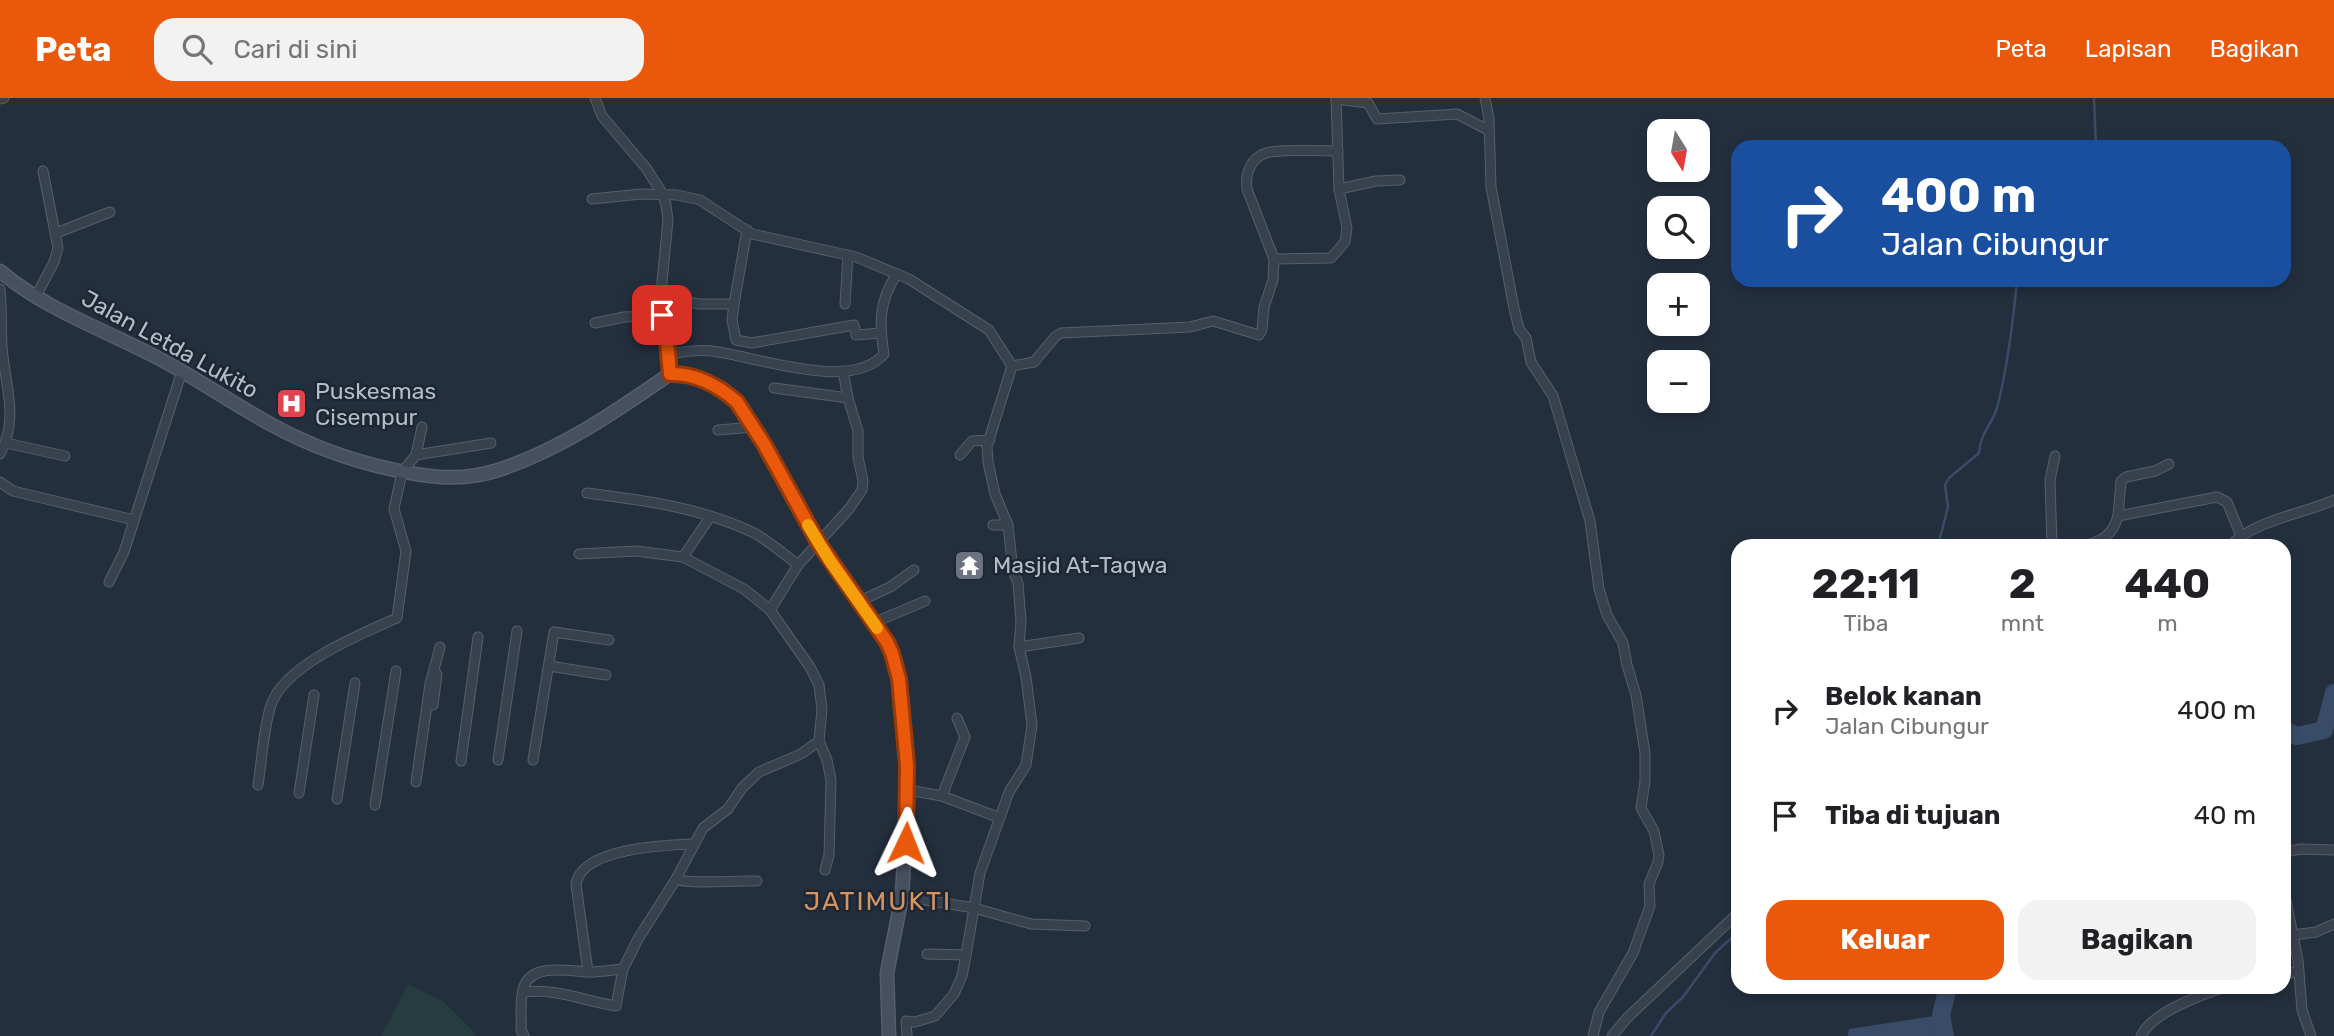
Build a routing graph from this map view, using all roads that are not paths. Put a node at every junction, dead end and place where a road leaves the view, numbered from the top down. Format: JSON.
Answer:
{"nodes":[{"id":1,"x":595,"y":98,"type":"edge"},
{"id":2,"x":1485,"y":98,"type":"edge"},
{"id":3,"x":1336,"y":99,"type":"edge"},
{"id":4,"x":1488,"y":130,"type":"junction"},
{"id":5,"x":1338,"y":151,"type":"junction"},
{"id":6,"x":43,"y":171,"type":"dead end"},
{"id":7,"x":1400,"y":180,"type":"dead end"},
{"id":8,"x":1339,"y":189,"type":"junction"},
{"id":9,"x":662,"y":193,"type":"junction"},
{"id":10,"x":592,"y":199,"type":"dead end"},
{"id":11,"x":110,"y":212,"type":"dead end"},
{"id":12,"x":747,"y":230,"type":"junction"},
{"id":13,"x":56,"y":233,"type":"junction"},
{"id":14,"x":848,"y":255,"type":"junction"},
{"id":15,"x":1273,"y":259,"type":"junction"},
{"id":16,"x":0,"y":271,"type":"edge"},
{"id":17,"x":897,"y":275,"type":"junction"},
{"id":18,"x":0,"y":289,"type":"edge"},
{"id":19,"x":36,"y":296,"type":"junction"},
{"id":20,"x":662,"y":298,"type":"junction"},
{"id":21,"x":845,"y":303,"type":"dead end"},
{"id":22,"x":734,"y":304,"type":"junction"},
{"id":23,"x":662,"y":315,"type":"junction"},
{"id":24,"x":595,"y":323,"type":"dead end"},
{"id":25,"x":881,"y":333,"type":"junction"},
{"id":26,"x":1,"y":345,"type":"edge"},
{"id":27,"x":669,"y":354,"type":"junction"},
{"id":28,"x":1012,"y":366,"type":"junction"},
{"id":29,"x":843,"y":371,"type":"junction"},
{"id":30,"x":182,"y":372,"type":"junction"},
{"id":31,"x":670,"y":374,"type":"junction"},
{"id":32,"x":774,"y":388,"type":"dead end"},
{"id":33,"x":848,"y":398,"type":"junction"},
{"id":34,"x":422,"y":427,"type":"dead end"},
{"id":35,"x":753,"y":427,"type":"junction"},
{"id":36,"x":718,"y":430,"type":"dead end"},
{"id":37,"x":990,"y":440,"type":"junction"},
{"id":38,"x":6,"y":443,"type":"junction"},
{"id":39,"x":491,"y":443,"type":"dead end"},
{"id":40,"x":0,"y":454,"type":"edge"},
{"id":41,"x":416,"y":455,"type":"junction"},
{"id":42,"x":961,"y":455,"type":"dead end"},
{"id":43,"x":65,"y":456,"type":"dead end"},
{"id":44,"x":2055,"y":456,"type":"dead end"},
{"id":45,"x":2169,"y":464,"type":"dead end"},
{"id":46,"x":402,"y":472,"type":"junction"},
{"id":47,"x":0,"y":482,"type":"edge"},
{"id":48,"x":587,"y":493,"type":"dead end"},
{"id":49,"x":2334,"y":499,"type":"edge"},
{"id":50,"x":2118,"y":516,"type":"junction"},
{"id":51,"x":710,"y":517,"type":"junction"},
{"id":52,"x":134,"y":520,"type":"junction"},
{"id":53,"x":993,"y":525,"type":"dead end"},
{"id":54,"x":1008,"y":525,"type":"junction"},
{"id":55,"x":2241,"y":536,"type":"junction"},
{"id":56,"x":2052,"y":539,"type":"edge"},
{"id":57,"x":2104,"y":539,"type":"edge"},
{"id":58,"x":2238,"y":539,"type":"edge"},
{"id":59,"x":818,"y":542,"type":"junction"},
{"id":60,"x":579,"y":554,"type":"dead end"},
{"id":61,"x":683,"y":557,"type":"junction"},
{"id":62,"x":798,"y":565,"type":"junction"},
{"id":63,"x":914,"y":570,"type":"dead end"},
{"id":64,"x":109,"y":582,"type":"dead end"},
{"id":65,"x":925,"y":601,"type":"dead end"},
{"id":66,"x":858,"y":602,"type":"junction"},
{"id":67,"x":769,"y":610,"type":"junction"},
{"id":68,"x":873,"y":623,"type":"junction"},
{"id":69,"x":517,"y":631,"type":"dead end"},
{"id":70,"x":478,"y":637,"type":"dead end"},
{"id":71,"x":1079,"y":638,"type":"dead end"},
{"id":72,"x":609,"y":640,"type":"dead end"},
{"id":73,"x":440,"y":647,"type":"dead end"},
{"id":74,"x":1018,"y":647,"type":"junction"},
{"id":75,"x":437,"y":666,"type":"junction"},
{"id":76,"x":549,"y":666,"type":"junction"},
{"id":77,"x":396,"y":671,"type":"dead end"},
{"id":78,"x":606,"y":675,"type":"dead end"},
{"id":79,"x":355,"y":684,"type":"dead end"},
{"id":80,"x":314,"y":695,"type":"dead end"},
{"id":81,"x":957,"y":718,"type":"dead end"},
{"id":82,"x":819,"y":741,"type":"junction"},
{"id":83,"x":533,"y":760,"type":"dead end"},
{"id":84,"x":461,"y":761,"type":"dead end"},
{"id":85,"x":498,"y":761,"type":"dead end"},
{"id":86,"x":258,"y":785,"type":"dead end"},
{"id":87,"x":908,"y":790,"type":"junction"},
{"id":88,"x":299,"y":793,"type":"dead end"},
{"id":89,"x":942,"y":796,"type":"junction"},
{"id":90,"x":337,"y":799,"type":"dead end"},
{"id":91,"x":375,"y":805,"type":"dead end"},
{"id":92,"x":1000,"y":818,"type":"junction"},
{"id":93,"x":694,"y":844,"type":"junction"},
{"id":94,"x":2334,"y":850,"type":"edge"},
{"id":95,"x":2291,"y":851,"type":"edge"},
{"id":96,"x":825,"y":870,"type":"dead end"},
{"id":97,"x":676,"y":879,"type":"junction"},
{"id":98,"x":757,"y":881,"type":"dead end"},
{"id":99,"x":902,"y":896,"type":"junction"},
{"id":100,"x":974,"y":908,"type":"junction"},
{"id":101,"x":1731,"y":920,"type":"edge"},
{"id":102,"x":2291,"y":924,"type":"edge"},
{"id":103,"x":2334,"y":925,"type":"edge"},
{"id":104,"x":1085,"y":926,"type":"dead end"},
{"id":105,"x":2293,"y":934,"type":"junction"},
{"id":106,"x":927,"y":954,"type":"dead end"},
{"id":107,"x":966,"y":955,"type":"junction"},
{"id":108,"x":624,"y":969,"type":"junction"},
{"id":109,"x":2299,"y":971,"type":"junction"},
{"id":110,"x":588,"y":972,"type":"junction"},
{"id":111,"x":2291,"y":973,"type":"edge"},
{"id":112,"x":523,"y":992,"type":"junction"},
{"id":113,"x":2208,"y":994,"type":"edge"},
{"id":114,"x":906,"y":1021,"type":"junction"},
{"id":115,"x":889,"y":1030,"type":"edge"},
{"id":116,"x":524,"y":1036,"type":"edge"},
{"id":117,"x":908,"y":1036,"type":"edge"},
{"id":118,"x":1593,"y":1036,"type":"edge"},
{"id":119,"x":1612,"y":1036,"type":"edge"},
{"id":120,"x":2141,"y":1036,"type":"edge"},
{"id":121,"x":2311,"y":1036,"type":"edge"}],
"edges":[{"from":1,"to":9,"type":"street"},
{"from":2,"to":4,"type":"street"},
{"from":3,"to":4,"type":"street"},
{"from":3,"to":5,"type":"street"},
{"from":4,"to":118,"type":"street"},
{"from":5,"to":8,"type":"street"},
{"from":5,"to":15,"type":"street"},
{"from":6,"to":13,"type":"street"},
{"from":7,"to":8,"type":"street"},
{"from":8,"to":15,"type":"street"},
{"from":9,"to":10,"type":"street"},
{"from":9,"to":12,"type":"street"},
{"from":9,"to":20,"type":"street"},
{"from":11,"to":13,"type":"street"},
{"from":12,"to":14,"type":"street"},
{"from":12,"to":22,"type":"street"},
{"from":13,"to":19,"type":"street"},
{"from":14,"to":17,"type":"street"},
{"from":14,"to":21,"type":"street"},
{"from":15,"to":28,"type":"street"},
{"from":16,"to":19,"type":"street","name":"Jalan Letda Lukito"},
{"from":17,"to":25,"type":"street"},
{"from":17,"to":28,"type":"street"},
{"from":18,"to":26,"type":"street"},
{"from":19,"to":30,"type":"street","name":"Jalan Letda Lukito"},
{"from":20,"to":22,"type":"street"},
{"from":20,"to":23,"type":"street"},
{"from":22,"to":25,"type":"street"},
{"from":23,"to":24,"type":"street"},
{"from":23,"to":27,"type":"street"},
{"from":25,"to":29,"type":"street"},
{"from":26,"to":38,"type":"street"},
{"from":27,"to":29,"type":"street"},
{"from":27,"to":31,"type":"street"},
{"from":28,"to":37,"type":"street"},
{"from":29,"to":33,"type":"street"},
{"from":30,"to":46,"type":"street","name":"Jalan Letda Lukito"},
{"from":30,"to":52,"type":"street"},
{"from":31,"to":35,"type":"street"},
{"from":31,"to":46,"type":"street","name":"Jalan Letda Lukito"},
{"from":32,"to":33,"type":"street"},
{"from":33,"to":59,"type":"street"},
{"from":34,"to":41,"type":"street"},
{"from":35,"to":36,"type":"street"},
{"from":35,"to":59,"type":"street"},
{"from":37,"to":42,"type":"street"},
{"from":37,"to":54,"type":"street"},
{"from":38,"to":40,"type":"street"},
{"from":38,"to":43,"type":"street"},
{"from":39,"to":41,"type":"street"},
{"from":41,"to":46,"type":"street"},
{"from":44,"to":56,"type":"street"},
{"from":45,"to":50,"type":"street"},
{"from":46,"to":86,"type":"street"},
{"from":47,"to":52,"type":"street"},
{"from":48,"to":51,"type":"street"},
{"from":49,"to":55,"type":"street"},
{"from":50,"to":55,"type":"street"},
{"from":50,"to":57,"type":"street"},
{"from":51,"to":61,"type":"street"},
{"from":51,"to":62,"type":"street"},
{"from":52,"to":64,"type":"street"},
{"from":53,"to":54,"type":"street"},
{"from":54,"to":74,"type":"street"},
{"from":55,"to":58,"type":"street"},
{"from":59,"to":62,"type":"street"},
{"from":59,"to":66,"type":"street"},
{"from":60,"to":61,"type":"street"},
{"from":61,"to":67,"type":"street"},
{"from":62,"to":67,"type":"street"},
{"from":63,"to":66,"type":"street"},
{"from":65,"to":68,"type":"street"},
{"from":66,"to":68,"type":"street"},
{"from":67,"to":82,"type":"street"},
{"from":68,"to":87,"type":"street"},
{"from":69,"to":85,"type":"street"},
{"from":70,"to":84,"type":"street"},
{"from":71,"to":74,"type":"street"},
{"from":72,"to":76,"type":"street"},
{"from":73,"to":75,"type":"street"},
{"from":74,"to":92,"type":"street"},
{"from":75,"to":75,"type":"street"},
{"from":76,"to":78,"type":"street"},
{"from":76,"to":83,"type":"street"},
{"from":77,"to":91,"type":"street"},
{"from":79,"to":90,"type":"street"},
{"from":80,"to":88,"type":"street"},
{"from":81,"to":89,"type":"street"},
{"from":82,"to":93,"type":"street"},
{"from":82,"to":96,"type":"street"},
{"from":87,"to":89,"type":"street"},
{"from":87,"to":99,"type":"street"},
{"from":89,"to":92,"type":"street"},
{"from":92,"to":100,"type":"street"},
{"from":93,"to":97,"type":"street"},
{"from":93,"to":110,"type":"street"},
{"from":94,"to":95,"type":"street"},
{"from":97,"to":98,"type":"street"},
{"from":97,"to":108,"type":"street"},
{"from":99,"to":100,"type":"street"},
{"from":99,"to":115,"type":"street"},
{"from":100,"to":104,"type":"street"},
{"from":100,"to":107,"type":"street"},
{"from":101,"to":119,"type":"street"},
{"from":102,"to":105,"type":"street"},
{"from":103,"to":105,"type":"street"},
{"from":105,"to":109,"type":"street"},
{"from":106,"to":107,"type":"street"},
{"from":107,"to":114,"type":"street"},
{"from":108,"to":110,"type":"street"},
{"from":108,"to":112,"type":"street"},
{"from":109,"to":111,"type":"street"},
{"from":109,"to":121,"type":"street"},
{"from":110,"to":112,"type":"street"},
{"from":112,"to":116,"type":"street"},
{"from":113,"to":120,"type":"street"},
{"from":114,"to":115,"type":"street"},
{"from":114,"to":117,"type":"street"}]}
